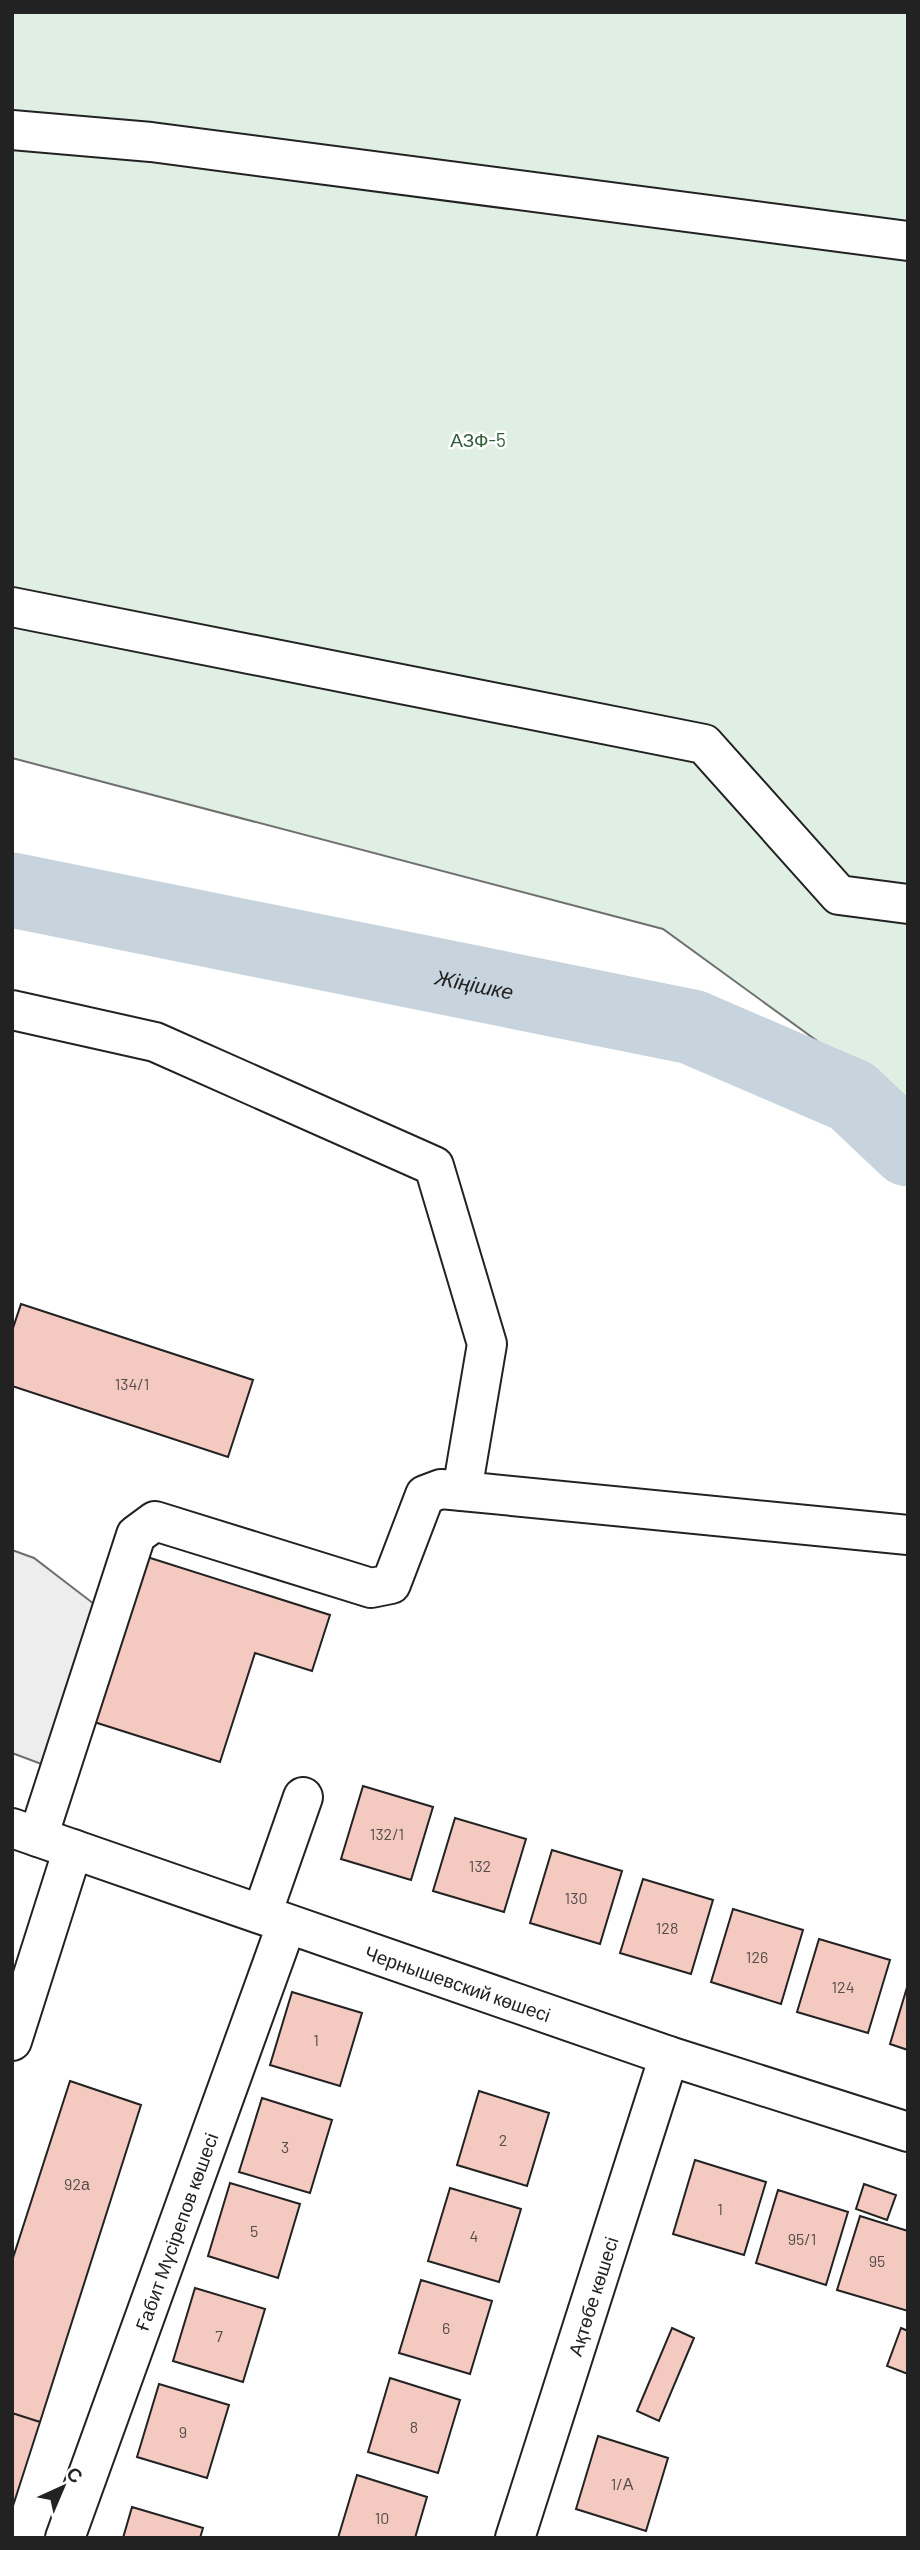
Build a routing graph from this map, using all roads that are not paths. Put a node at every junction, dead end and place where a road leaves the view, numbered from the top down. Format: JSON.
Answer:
{"nodes":[{"id":1,"x":12,"y":130,"type":"edge"},
{"id":2,"x":908,"y":241,"type":"edge"},
{"id":3,"x":12,"y":607,"type":"edge"},
{"id":4,"x":908,"y":904,"type":"edge"},
{"id":5,"x":12,"y":1010,"type":"edge"},
{"id":6,"x":462,"y":1491,"type":"junction"},
{"id":7,"x":908,"y":1535,"type":"edge"},
{"id":8,"x":303,"y":1797,"type":"dead end"},
{"id":9,"x":41,"y":1838,"type":"edge"},
{"id":10,"x":274,"y":1920,"type":"junction"},
{"id":11,"x":12,"y":2041,"type":"edge"},
{"id":12,"x":669,"y":2056,"type":"junction"},
{"id":13,"x":908,"y":2133,"type":"edge"},
{"id":14,"x":65,"y":2538,"type":"edge"},
{"id":15,"x":515,"y":2538,"type":"edge"}],
"edges":[{"from":1,"to":2,"type":"street"},
{"from":3,"to":4,"type":"street"},
{"from":5,"to":6,"type":"street"},
{"from":6,"to":7,"type":"street"},
{"from":6,"to":9,"type":"street"},
{"from":8,"to":10,"type":"street","name":"Ғабит Мүсірепов көшесі"},
{"from":9,"to":10,"type":"street","name":"Чернышевский көшесі"},
{"from":9,"to":11,"type":"street"},
{"from":10,"to":12,"type":"street","name":"Чернышевский көшесі"},
{"from":10,"to":14,"type":"street","name":"Ғабит Мүсірепов көшесі"},
{"from":12,"to":13,"type":"street","name":"Чернышевский көшесі"},
{"from":12,"to":15,"type":"street","name":"Ақтөбе көшесі"}]}
